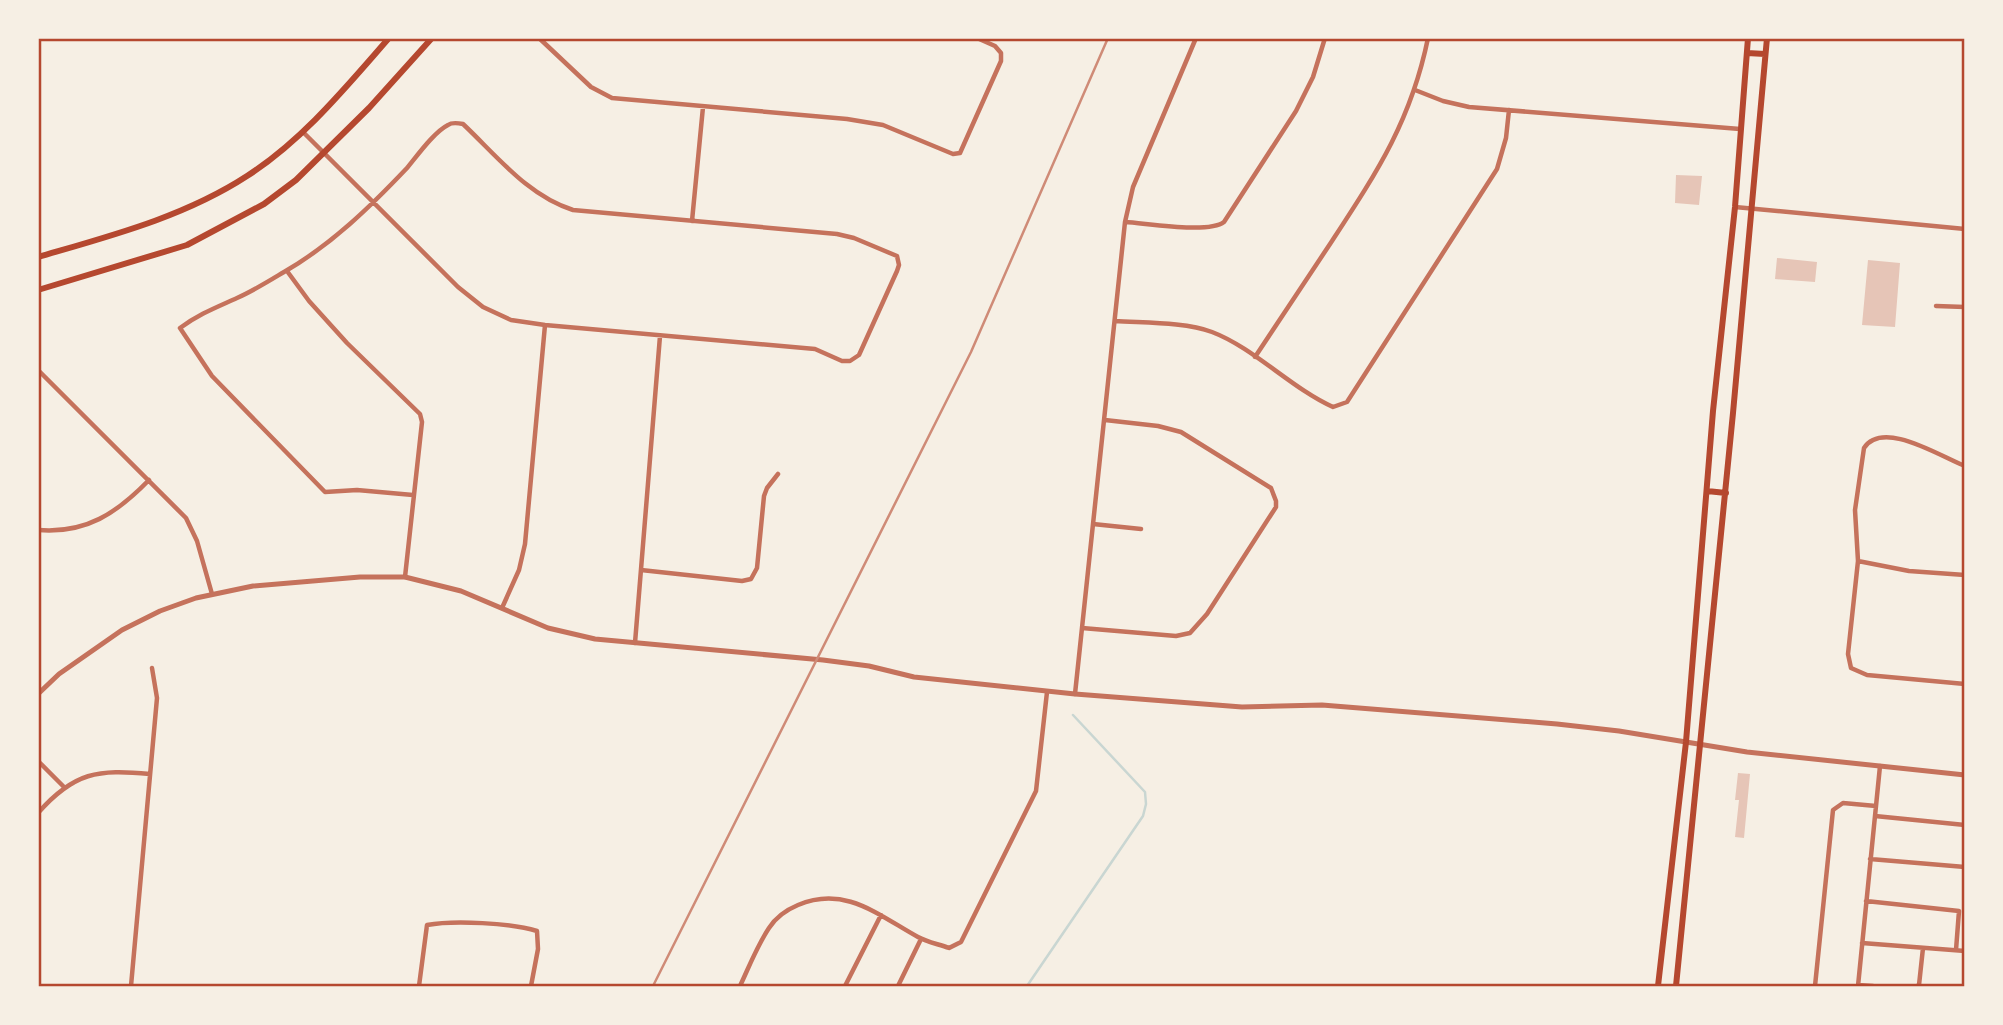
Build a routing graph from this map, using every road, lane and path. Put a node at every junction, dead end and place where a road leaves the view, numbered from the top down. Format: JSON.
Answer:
{"nodes":[{"id":1,"x":389,"y":38,"type":"edge"},
{"id":2,"x":432,"y":38,"type":"edge"},
{"id":3,"x":539,"y":38,"type":"edge"},
{"id":4,"x":977,"y":38,"type":"edge"},
{"id":5,"x":1196,"y":38,"type":"edge"},
{"id":6,"x":1325,"y":38,"type":"edge"},
{"id":7,"x":1428,"y":38,"type":"edge"},
{"id":8,"x":1748,"y":38,"type":"edge"},
{"id":9,"x":1767,"y":38,"type":"edge"},
{"id":10,"x":1746,"y":53,"type":"junction"},
{"id":11,"x":1765,"y":54,"type":"junction"},
{"id":12,"x":1415,"y":90,"type":"junction"},
{"id":13,"x":703,"y":107,"type":"junction"},
{"id":14,"x":1509,"y":110,"type":"junction"},
{"id":15,"x":1741,"y":129,"type":"junction"},
{"id":16,"x":303,"y":132,"type":"junction"},
{"id":17,"x":324,"y":153,"type":"junction"},
{"id":18,"x":374,"y":202,"type":"junction"},
{"id":19,"x":1735,"y":207,"type":"junction"},
{"id":20,"x":1752,"y":208,"type":"junction"},
{"id":21,"x":692,"y":221,"type":"junction"},
{"id":22,"x":1125,"y":222,"type":"junction"},
{"id":23,"x":1965,"y":229,"type":"edge"},
{"id":24,"x":38,"y":257,"type":"edge"},
{"id":25,"x":287,"y":271,"type":"junction"},
{"id":26,"x":38,"y":290,"type":"edge"},
{"id":27,"x":1936,"y":306,"type":"dead end"},
{"id":28,"x":1965,"y":307,"type":"edge"},
{"id":29,"x":1115,"y":321,"type":"junction"},
{"id":30,"x":545,"y":326,"type":"junction"},
{"id":31,"x":660,"y":336,"type":"junction"},
{"id":32,"x":1255,"y":357,"type":"junction"},
{"id":33,"x":38,"y":370,"type":"edge"},
{"id":34,"x":1105,"y":420,"type":"junction"},
{"id":35,"x":1965,"y":466,"type":"edge"},
{"id":36,"x":778,"y":474,"type":"dead end"},
{"id":37,"x":149,"y":480,"type":"junction"},
{"id":38,"x":1707,"y":491,"type":"junction"},
{"id":39,"x":1726,"y":493,"type":"junction"},
{"id":40,"x":413,"y":495,"type":"junction"},
{"id":41,"x":1093,"y":524,"type":"junction"},
{"id":42,"x":1141,"y":529,"type":"dead end"},
{"id":43,"x":38,"y":530,"type":"edge"},
{"id":44,"x":1857,"y":561,"type":"junction"},
{"id":45,"x":641,"y":570,"type":"junction"},
{"id":46,"x":1965,"y":575,"type":"edge"},
{"id":47,"x":405,"y":577,"type":"junction"},
{"id":48,"x":212,"y":594,"type":"junction"},
{"id":49,"x":502,"y":608,"type":"junction"},
{"id":50,"x":1082,"y":628,"type":"junction"},
{"id":51,"x":635,"y":644,"type":"junction"},
{"id":52,"x":152,"y":668,"type":"dead end"},
{"id":53,"x":1965,"y":684,"type":"edge"},
{"id":54,"x":1047,"y":691,"type":"junction"},
{"id":55,"x":38,"y":694,"type":"edge"},
{"id":56,"x":1075,"y":694,"type":"junction"},
{"id":57,"x":1686,"y":741,"type":"junction"},
{"id":58,"x":1701,"y":745,"type":"junction"},
{"id":59,"x":38,"y":761,"type":"edge"},
{"id":60,"x":1880,"y":766,"type":"junction"},
{"id":61,"x":150,"y":774,"type":"junction"},
{"id":62,"x":1965,"y":775,"type":"edge"},
{"id":63,"x":64,"y":787,"type":"junction"},
{"id":64,"x":1876,"y":806,"type":"junction"},
{"id":65,"x":38,"y":813,"type":"edge"},
{"id":66,"x":1875,"y":816,"type":"junction"},
{"id":67,"x":1965,"y":825,"type":"edge"},
{"id":68,"x":1870,"y":859,"type":"junction"},
{"id":69,"x":1965,"y":867,"type":"edge"},
{"id":70,"x":1866,"y":901,"type":"junction"},
{"id":71,"x":881,"y":915,"type":"junction"},
{"id":72,"x":921,"y":939,"type":"junction"},
{"id":73,"x":1862,"y":943,"type":"junction"},
{"id":74,"x":1923,"y":948,"type":"junction"},
{"id":75,"x":1956,"y":950,"type":"junction"},
{"id":76,"x":1965,"y":951,"type":"edge"},
{"id":77,"x":131,"y":986,"type":"edge"},
{"id":78,"x":418,"y":986,"type":"edge"},
{"id":79,"x":531,"y":986,"type":"edge"},
{"id":80,"x":740,"y":986,"type":"edge"},
{"id":81,"x":845,"y":986,"type":"edge"},
{"id":82,"x":898,"y":986,"type":"edge"},
{"id":83,"x":1658,"y":986,"type":"edge"},
{"id":84,"x":1676,"y":986,"type":"edge"},
{"id":85,"x":1815,"y":986,"type":"edge"},
{"id":86,"x":1858,"y":986,"type":"edge"},
{"id":87,"x":1873,"y":986,"type":"edge"},
{"id":88,"x":1917,"y":986,"type":"edge"}],
"edges":[{"from":1,"to":16,"type":"main road"},
{"from":2,"to":17,"type":"main road"},
{"from":3,"to":13,"type":"street"},
{"from":4,"to":13,"type":"street"},
{"from":5,"to":22,"type":"street"},
{"from":6,"to":22,"type":"street"},
{"from":7,"to":12,"type":"street"},
{"from":8,"to":10,"type":"main road"},
{"from":9,"to":11,"type":"main road"},
{"from":10,"to":11,"type":"main road"},
{"from":10,"to":15,"type":"main road"},
{"from":11,"to":20,"type":"main road"},
{"from":12,"to":14,"type":"street"},
{"from":12,"to":32,"type":"street"},
{"from":13,"to":21,"type":"street"},
{"from":14,"to":15,"type":"street"},
{"from":14,"to":32,"type":"street"},
{"from":15,"to":19,"type":"main road"},
{"from":16,"to":17,"type":"street"},
{"from":16,"to":24,"type":"main road"},
{"from":17,"to":18,"type":"street"},
{"from":17,"to":26,"type":"main road"},
{"from":18,"to":21,"type":"street"},
{"from":18,"to":25,"type":"street"},
{"from":18,"to":30,"type":"street"},
{"from":19,"to":20,"type":"street"},
{"from":19,"to":38,"type":"main road"},
{"from":20,"to":23,"type":"street"},
{"from":20,"to":39,"type":"main road"},
{"from":21,"to":31,"type":"street"},
{"from":22,"to":29,"type":"street"},
{"from":25,"to":40,"type":"street"},
{"from":25,"to":40,"type":"street"},
{"from":27,"to":28,"type":"street"},
{"from":29,"to":32,"type":"street"},
{"from":29,"to":34,"type":"street"},
{"from":30,"to":31,"type":"street"},
{"from":30,"to":49,"type":"street"},
{"from":31,"to":45,"type":"street"},
{"from":33,"to":37,"type":"street"},
{"from":34,"to":41,"type":"street"},
{"from":34,"to":50,"type":"street"},
{"from":35,"to":44,"type":"street"},
{"from":36,"to":45,"type":"street"},
{"from":37,"to":43,"type":"street"},
{"from":37,"to":48,"type":"street"},
{"from":38,"to":39,"type":"main road"},
{"from":38,"to":57,"type":"main road"},
{"from":39,"to":58,"type":"main road"},
{"from":40,"to":47,"type":"street"},
{"from":41,"to":42,"type":"street"},
{"from":41,"to":50,"type":"street"},
{"from":44,"to":46,"type":"street"},
{"from":44,"to":53,"type":"street"},
{"from":45,"to":51,"type":"street"},
{"from":47,"to":48,"type":"street"},
{"from":47,"to":49,"type":"street"},
{"from":48,"to":55,"type":"street"},
{"from":49,"to":51,"type":"street"},
{"from":50,"to":56,"type":"street"},
{"from":51,"to":54,"type":"street"},
{"from":52,"to":61,"type":"street"},
{"from":54,"to":56,"type":"street"},
{"from":54,"to":72,"type":"street"},
{"from":56,"to":57,"type":"street"},
{"from":57,"to":58,"type":"street"},
{"from":57,"to":83,"type":"main road"},
{"from":58,"to":60,"type":"street"},
{"from":58,"to":84,"type":"main road"},
{"from":59,"to":63,"type":"street"},
{"from":60,"to":62,"type":"street"},
{"from":60,"to":64,"type":"street"},
{"from":61,"to":63,"type":"street"},
{"from":61,"to":77,"type":"street"},
{"from":63,"to":65,"type":"street"},
{"from":64,"to":66,"type":"street"},
{"from":64,"to":85,"type":"street"},
{"from":66,"to":67,"type":"street"},
{"from":66,"to":68,"type":"street"},
{"from":68,"to":69,"type":"street"},
{"from":68,"to":70,"type":"street"},
{"from":70,"to":73,"type":"street"},
{"from":70,"to":75,"type":"street"},
{"from":71,"to":72,"type":"street"},
{"from":71,"to":80,"type":"street"},
{"from":71,"to":81,"type":"street"},
{"from":72,"to":82,"type":"street"},
{"from":73,"to":74,"type":"street"},
{"from":73,"to":86,"type":"street"},
{"from":74,"to":75,"type":"street"},
{"from":74,"to":88,"type":"street"},
{"from":75,"to":76,"type":"street"},
{"from":78,"to":79,"type":"street"},
{"from":86,"to":87,"type":"street"}]}
